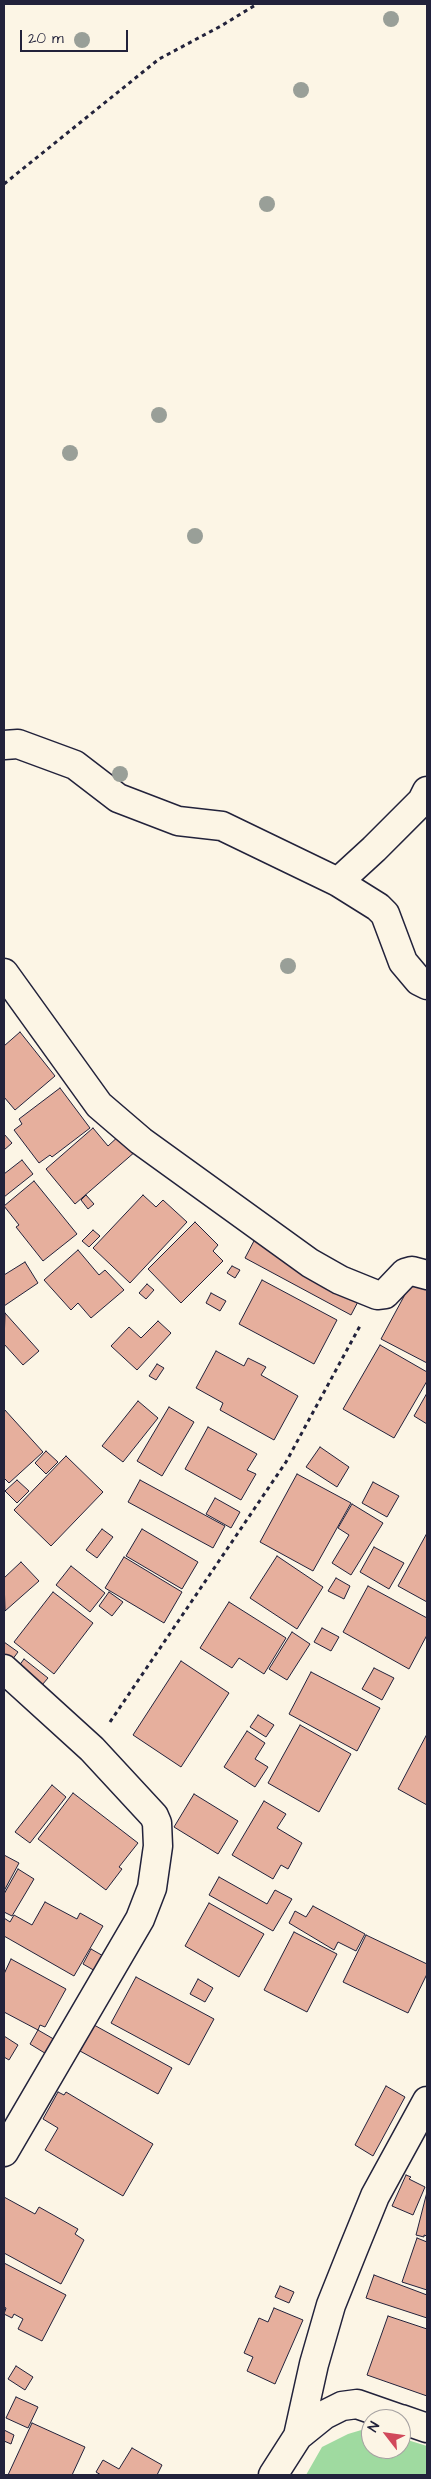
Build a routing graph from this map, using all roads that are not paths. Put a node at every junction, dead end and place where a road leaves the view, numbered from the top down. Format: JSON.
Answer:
{"nodes":[{"id":1,"x":4,"y":745,"type":"edge"},
{"id":2,"x":427,"y":791,"type":"edge"},
{"id":3,"x":338,"y":882,"type":"junction"},
{"id":4,"x":4,"y":973,"type":"edge"},
{"id":5,"x":427,"y":985,"type":"edge"},
{"id":6,"x":427,"y":1275,"type":"edge"},
{"id":7,"x":4,"y":1669,"type":"edge"},
{"id":8,"x":427,"y":2101,"type":"edge"},
{"id":9,"x":4,"y":2152,"type":"edge"},
{"id":10,"x":371,"y":2409,"type":"edge"},
{"id":11,"x":411,"y":2423,"type":"edge"},
{"id":12,"x":427,"y":2428,"type":"edge"},
{"id":13,"x":298,"y":2436,"type":"junction"},
{"id":14,"x":273,"y":2475,"type":"edge"}],
"edges":[{"from":1,"to":3,"type":"street"},
{"from":2,"to":3,"type":"street"},
{"from":3,"to":5,"type":"street"},
{"from":4,"to":6,"type":"street"},
{"from":7,"to":9,"type":"street"},
{"from":8,"to":13,"type":"street"},
{"from":10,"to":13,"type":"street"},
{"from":11,"to":12,"type":"street"},
{"from":13,"to":14,"type":"street"}]}
